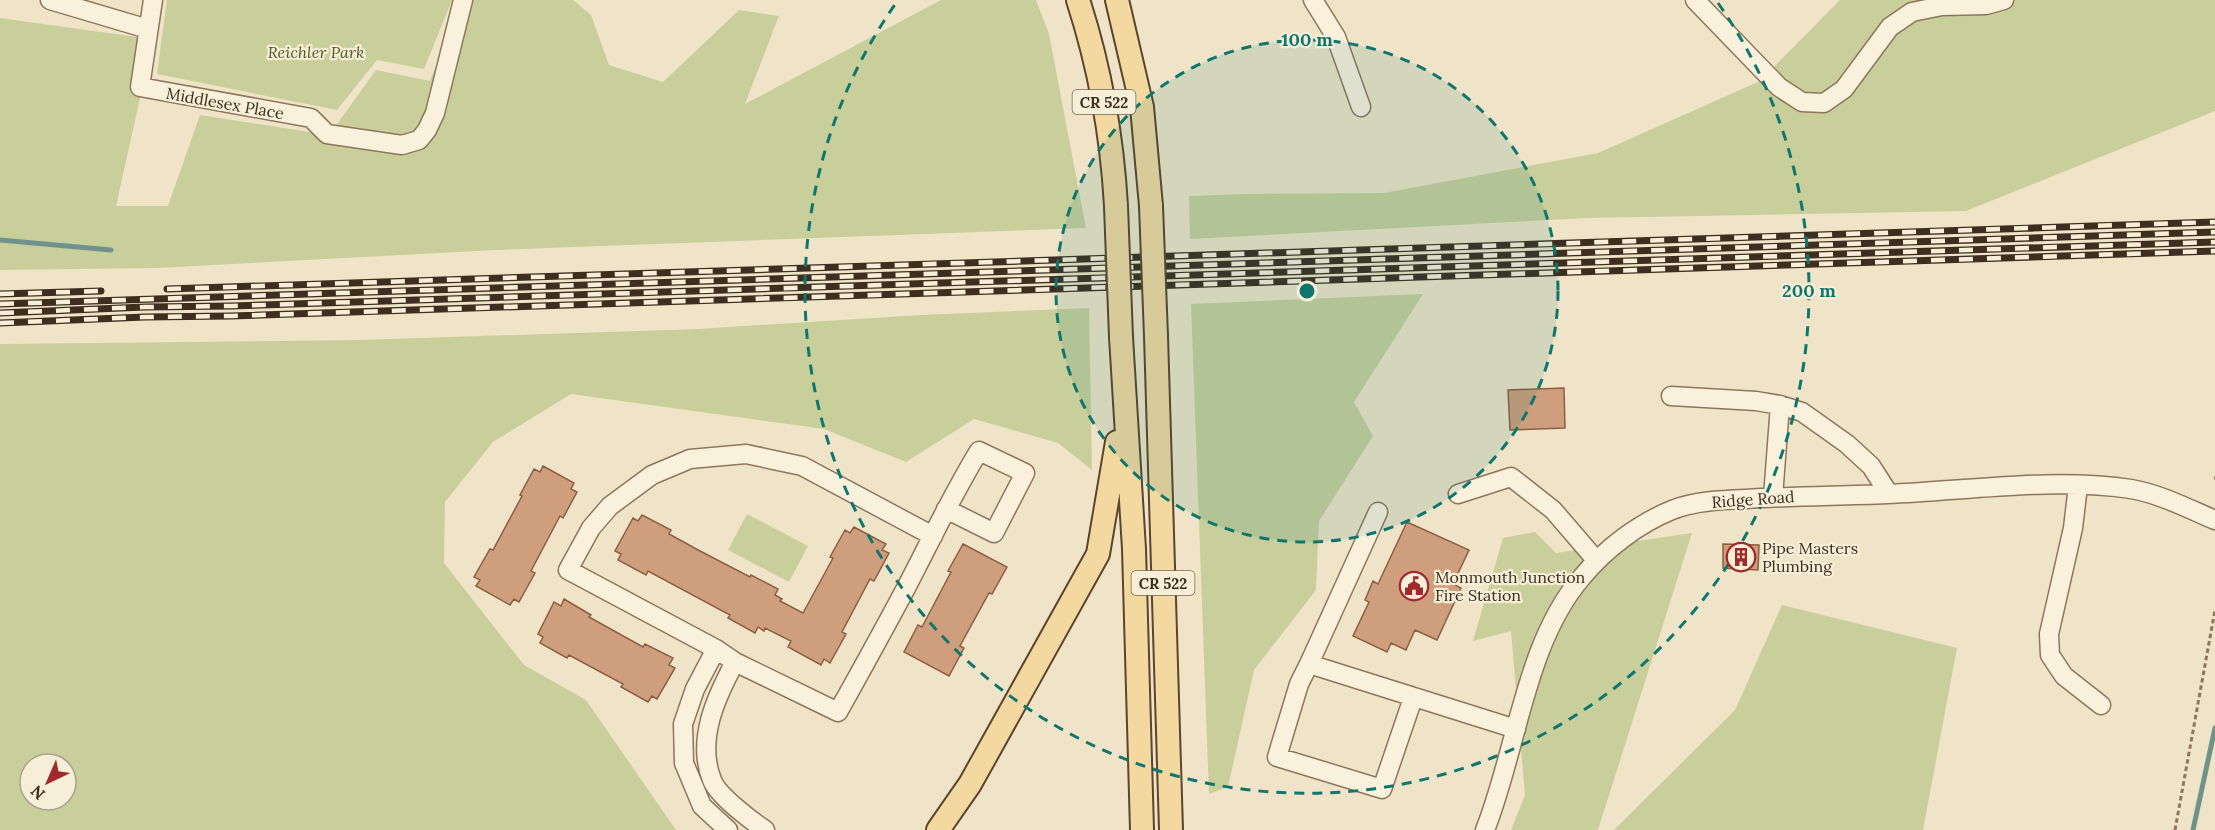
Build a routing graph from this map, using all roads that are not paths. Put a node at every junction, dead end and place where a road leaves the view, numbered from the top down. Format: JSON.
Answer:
{"nodes":[{"id":1,"x":50,"y":0,"type":"edge"},
{"id":2,"x":153,"y":0,"type":"edge"},
{"id":3,"x":463,"y":0,"type":"edge"},
{"id":4,"x":1078,"y":0,"type":"edge"},
{"id":5,"x":1117,"y":0,"type":"edge"},
{"id":6,"x":1313,"y":0,"type":"edge"},
{"id":7,"x":1695,"y":0,"type":"edge"},
{"id":8,"x":2004,"y":0,"type":"edge"},
{"id":9,"x":148,"y":29,"type":"junction"},
{"id":10,"x":1361,"y":107,"type":"dead end"},
{"id":11,"x":1124,"y":384,"type":"junction"},
{"id":12,"x":1671,"y":396,"type":"dead end"},
{"id":13,"x":1780,"y":405,"type":"junction"},
{"id":14,"x":2078,"y":486,"type":"junction"},
{"id":15,"x":1458,"y":494,"type":"dead end"},
{"id":16,"x":1889,"y":494,"type":"junction"},
{"id":17,"x":1773,"y":497,"type":"junction"},
{"id":18,"x":946,"y":509,"type":"junction"},
{"id":19,"x":1378,"y":512,"type":"dead end"},
{"id":20,"x":2215,"y":520,"type":"edge"},
{"id":21,"x":933,"y":536,"type":"junction"},
{"id":22,"x":1596,"y":561,"type":"junction"},
{"id":23,"x":716,"y":649,"type":"junction"},
{"id":24,"x":735,"y":662,"type":"junction"},
{"id":25,"x":1309,"y":664,"type":"junction"},
{"id":26,"x":1413,"y":698,"type":"junction"},
{"id":27,"x":2101,"y":705,"type":"dead end"},
{"id":28,"x":1516,"y":729,"type":"junction"},
{"id":29,"x":728,"y":830,"type":"edge"},
{"id":30,"x":765,"y":830,"type":"edge"},
{"id":31,"x":938,"y":830,"type":"edge"},
{"id":32,"x":1142,"y":830,"type":"edge"},
{"id":33,"x":1171,"y":830,"type":"edge"},
{"id":34,"x":1485,"y":830,"type":"edge"}],
"edges":[{"from":1,"to":9,"type":"street"},
{"from":2,"to":9,"type":"street"},
{"from":3,"to":9,"type":"street","name":"Middlesex Place"},
{"from":4,"to":11,"type":"main road","number":"CR 522","bridge":true},
{"from":5,"to":33,"type":"main road","number":"CR 522","bridge":true},
{"from":6,"to":10,"type":"street"},
{"from":7,"to":8,"type":"street"},
{"from":11,"to":31,"type":"main road"},
{"from":11,"to":32,"type":"main road","number":"CR 522"},
{"from":12,"to":13,"type":"street"},
{"from":13,"to":16,"type":"street"},
{"from":13,"to":17,"type":"street"},
{"from":14,"to":16,"type":"street","name":"Ridge Road"},
{"from":14,"to":20,"type":"street","name":"Ridge Road"},
{"from":14,"to":27,"type":"street"},
{"from":15,"to":22,"type":"street"},
{"from":16,"to":17,"type":"street","name":"Ridge Road"},
{"from":17,"to":22,"type":"street","name":"Ridge Road"},
{"from":18,"to":18,"type":"street"},
{"from":18,"to":21,"type":"street"},
{"from":19,"to":25,"type":"street"},
{"from":21,"to":23,"type":"street"},
{"from":21,"to":24,"type":"street"},
{"from":22,"to":28,"type":"street","name":"Ridge Road"},
{"from":23,"to":24,"type":"street"},
{"from":23,"to":29,"type":"street"},
{"from":24,"to":30,"type":"street"},
{"from":25,"to":26,"type":"street"},
{"from":25,"to":26,"type":"street"},
{"from":26,"to":28,"type":"street"},
{"from":28,"to":34,"type":"street","name":"Ridge Road"}]}
